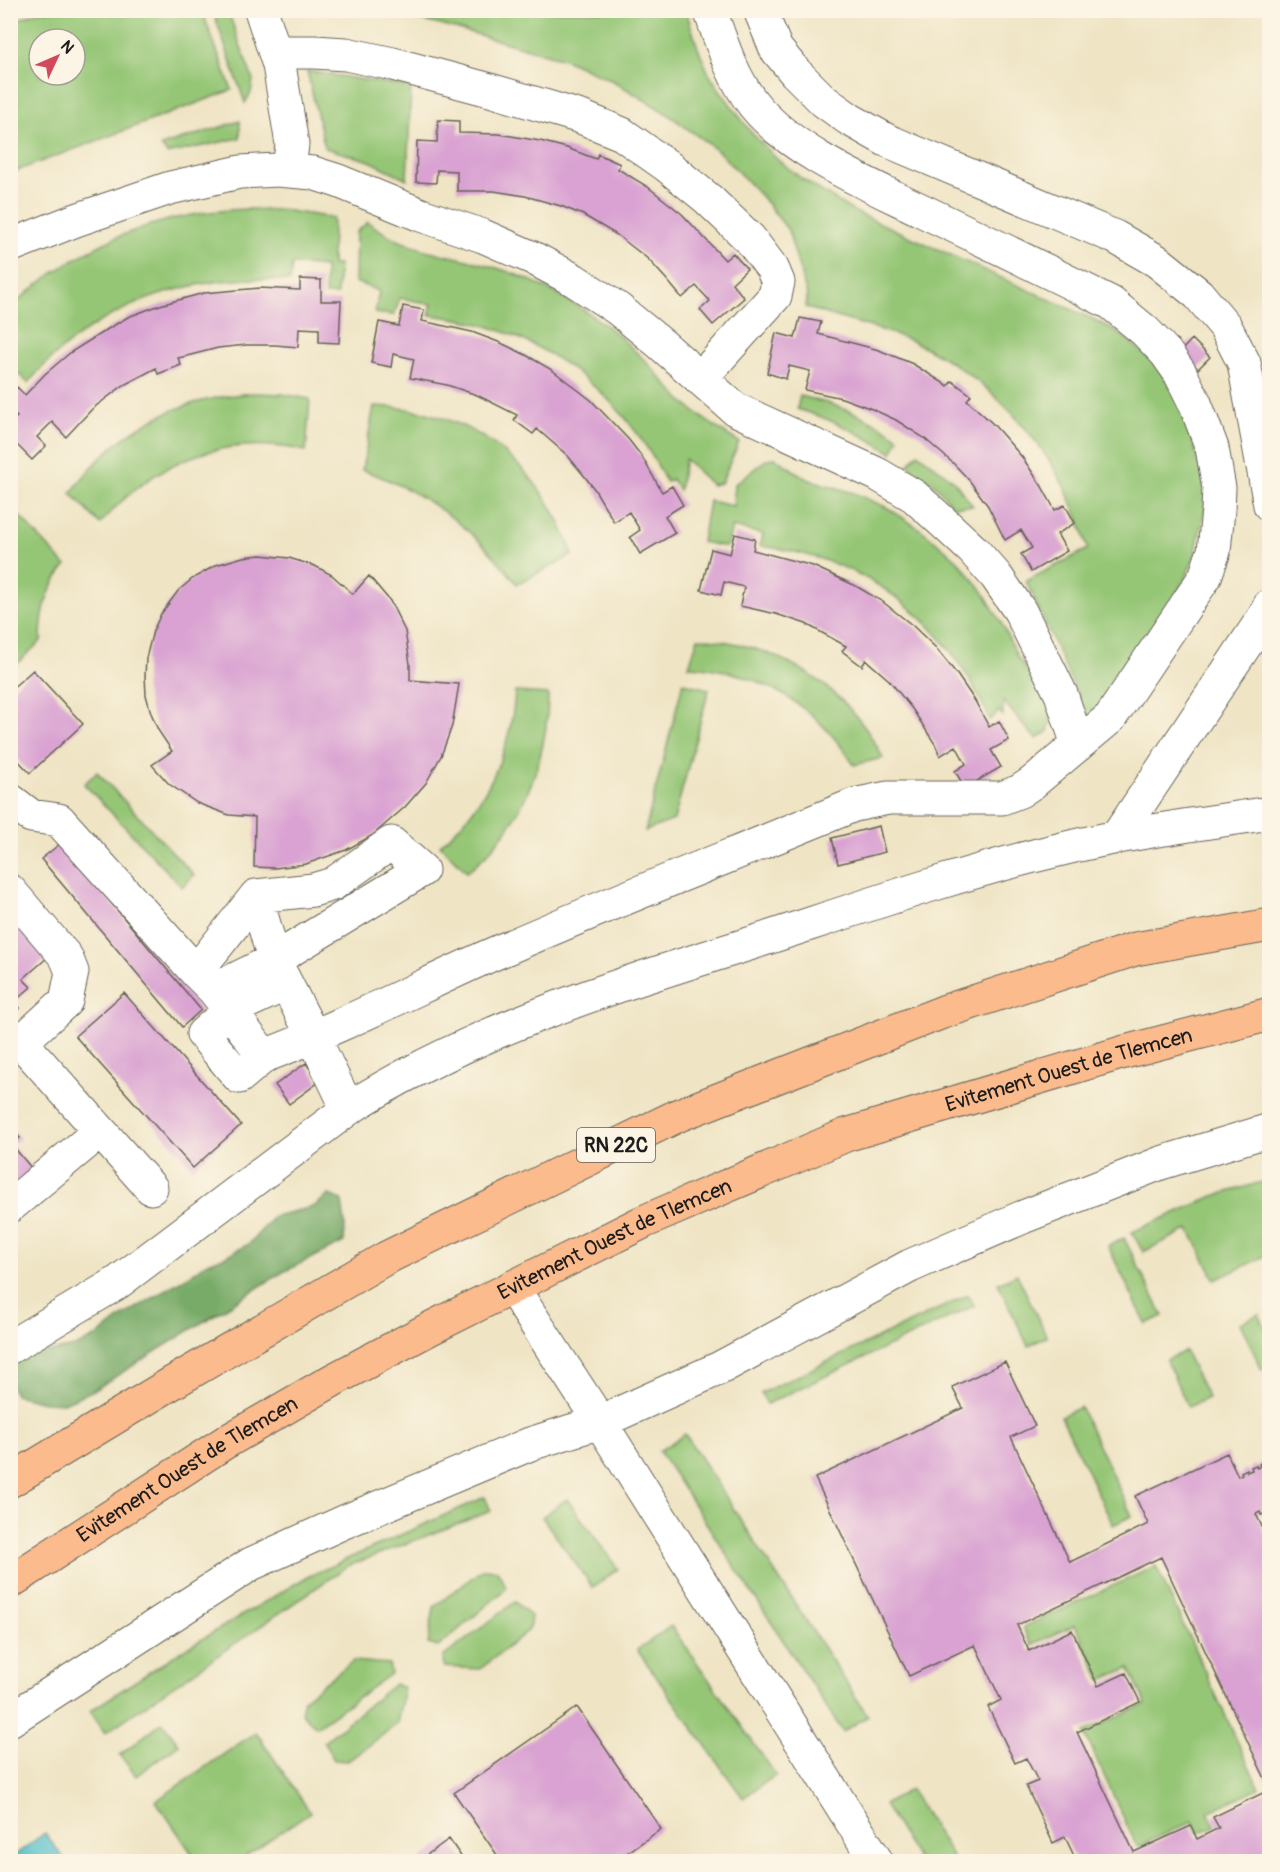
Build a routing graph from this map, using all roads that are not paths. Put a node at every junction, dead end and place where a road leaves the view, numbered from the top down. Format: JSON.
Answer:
{"nodes":[{"id":1,"x":261,"y":10,"type":"edge"},
{"id":2,"x":710,"y":10,"type":"edge"},
{"id":3,"x":760,"y":10,"type":"edge"},
{"id":4,"x":276,"y":52,"type":"junction"},
{"id":5,"x":289,"y":171,"type":"junction"},
{"id":6,"x":12,"y":245,"type":"edge"},
{"id":7,"x":700,"y":379,"type":"junction"},
{"id":8,"x":1269,"y":505,"type":"edge"},
{"id":9,"x":1269,"y":605,"type":"edge"},
{"id":10,"x":1078,"y":745,"type":"junction"},
{"id":11,"x":10,"y":800,"type":"edge"},
{"id":12,"x":1269,"y":813,"type":"edge"},
{"id":13,"x":1117,"y":837,"type":"junction"},
{"id":14,"x":10,"y":891,"type":"edge"},
{"id":15,"x":256,"y":896,"type":"junction"},
{"id":16,"x":1269,"y":925,"type":"edge"},
{"id":17,"x":280,"y":972,"type":"junction"},
{"id":18,"x":214,"y":991,"type":"junction"},
{"id":19,"x":1269,"y":1014,"type":"edge"},
{"id":20,"x":314,"y":1038,"type":"junction"},
{"id":21,"x":16,"y":1046,"type":"edge"},
{"id":22,"x":348,"y":1109,"type":"junction"},
{"id":23,"x":1269,"y":1130,"type":"edge"},
{"id":24,"x":99,"y":1132,"type":"junction"},
{"id":25,"x":151,"y":1188,"type":"dead end"},
{"id":26,"x":10,"y":1206,"type":"edge"},
{"id":27,"x":513,"y":1287,"type":"junction"},
{"id":28,"x":10,"y":1347,"type":"edge"},
{"id":29,"x":600,"y":1422,"type":"junction"},
{"id":30,"x":10,"y":1481,"type":"edge"},
{"id":31,"x":47,"y":1558,"type":"junction"},
{"id":32,"x":10,"y":1582,"type":"edge"},
{"id":33,"x":10,"y":1588,"type":"edge"},
{"id":34,"x":10,"y":1720,"type":"edge"},
{"id":35,"x":877,"y":1862,"type":"edge"}],
"edges":[{"from":1,"to":4,"type":"street"},
{"from":2,"to":10,"type":"street"},
{"from":3,"to":8,"type":"street"},
{"from":4,"to":5,"type":"street"},
{"from":4,"to":7,"type":"street"},
{"from":5,"to":6,"type":"street"},
{"from":5,"to":7,"type":"street"},
{"from":7,"to":10,"type":"street"},
{"from":9,"to":13,"type":"street"},
{"from":10,"to":20,"type":"street"},
{"from":11,"to":18,"type":"street"},
{"from":12,"to":13,"type":"street"},
{"from":13,"to":22,"type":"street"},
{"from":14,"to":21,"type":"street"},
{"from":15,"to":17,"type":"street"},
{"from":15,"to":17,"type":"street"},
{"from":15,"to":18,"type":"street"},
{"from":16,"to":30,"type":"highway","number":"RN 22C"},
{"from":17,"to":18,"type":"street"},
{"from":17,"to":20,"type":"street"},
{"from":18,"to":20,"type":"street"},
{"from":19,"to":27,"type":"highway","name":"Evitement Ouest de Tlemcen"},
{"from":20,"to":22,"type":"street"},
{"from":21,"to":24,"type":"street"},
{"from":22,"to":28,"type":"street"},
{"from":23,"to":29,"type":"street"},
{"from":24,"to":25,"type":"street"},
{"from":24,"to":26,"type":"street"},
{"from":27,"to":29,"type":"street"},
{"from":27,"to":31,"type":"highway","name":"Evitement Ouest de Tlemcen"},
{"from":29,"to":34,"type":"street"},
{"from":29,"to":35,"type":"street"},
{"from":31,"to":32,"type":"highway","name":"Evitement Ouest de Tlemcen"},
{"from":31,"to":33,"type":"highway"}]}
